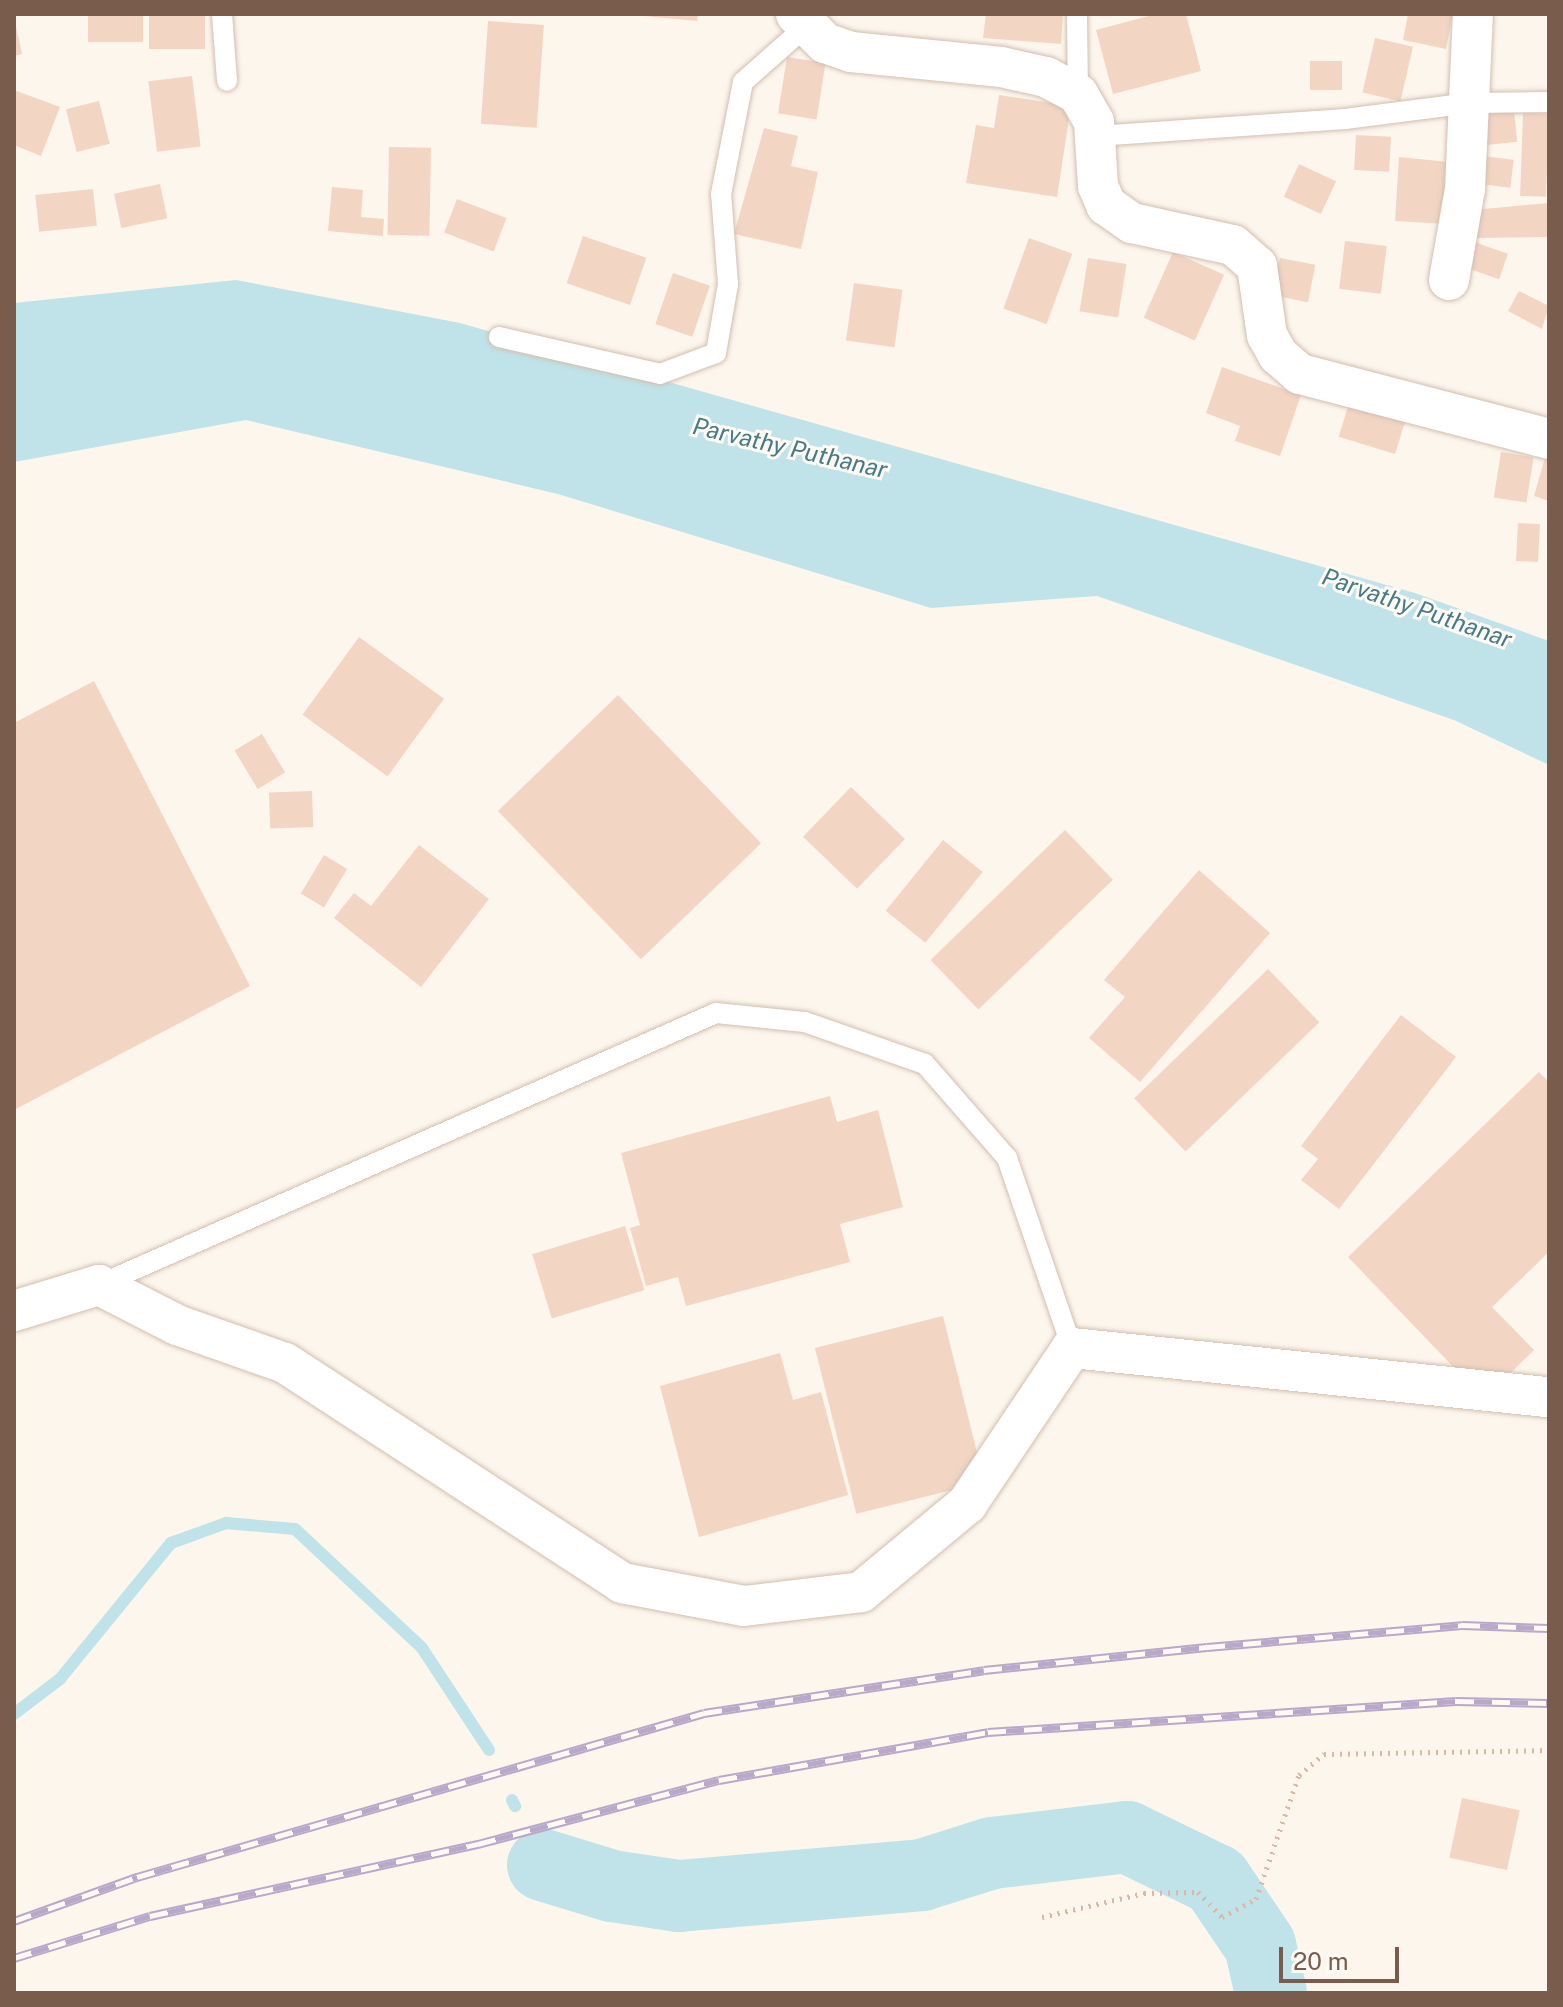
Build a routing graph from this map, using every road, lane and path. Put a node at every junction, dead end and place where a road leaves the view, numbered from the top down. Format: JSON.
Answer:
{"nodes":[{"id":1,"x":222,"y":14,"type":"edge"},
{"id":2,"x":1077,"y":14,"type":"edge"},
{"id":3,"x":1473,"y":14,"type":"edge"},
{"id":4,"x":800,"y":21,"type":"edge"},
{"id":5,"x":227,"y":81,"type":"dead end"},
{"id":6,"x":1078,"y":94,"type":"junction"},
{"id":7,"x":1549,"y":102,"type":"edge"},
{"id":8,"x":1470,"y":103,"type":"junction"},
{"id":9,"x":1096,"y":136,"type":"junction"},
{"id":10,"x":1449,"y":280,"type":"dead end"},
{"id":11,"x":499,"y":337,"type":"dead end"},
{"id":12,"x":1548,"y":432,"type":"edge"},
{"id":13,"x":99,"y":1285,"type":"junction"},
{"id":14,"x":14,"y":1311,"type":"edge"},
{"id":15,"x":1072,"y":1348,"type":"junction"},
{"id":16,"x":1549,"y":1397,"type":"edge"},
{"id":17,"x":1549,"y":1750,"type":"edge"},
{"id":18,"x":1042,"y":1917,"type":"dead end"}],
"edges":[{"from":1,"to":5,"type":"lane"},
{"from":2,"to":6,"type":"lane"},
{"from":3,"to":8,"type":"street"},
{"from":4,"to":6,"type":"street"},
{"from":4,"to":11,"type":"lane"},
{"from":6,"to":9,"type":"street"},
{"from":7,"to":8,"type":"lane"},
{"from":8,"to":9,"type":"lane"},
{"from":8,"to":10,"type":"street"},
{"from":9,"to":12,"type":"street"},
{"from":13,"to":14,"type":"street"},
{"from":13,"to":15,"type":"street"},
{"from":13,"to":15,"type":"lane"},
{"from":15,"to":16,"type":"street"},
{"from":17,"to":18,"type":"path"}]}
